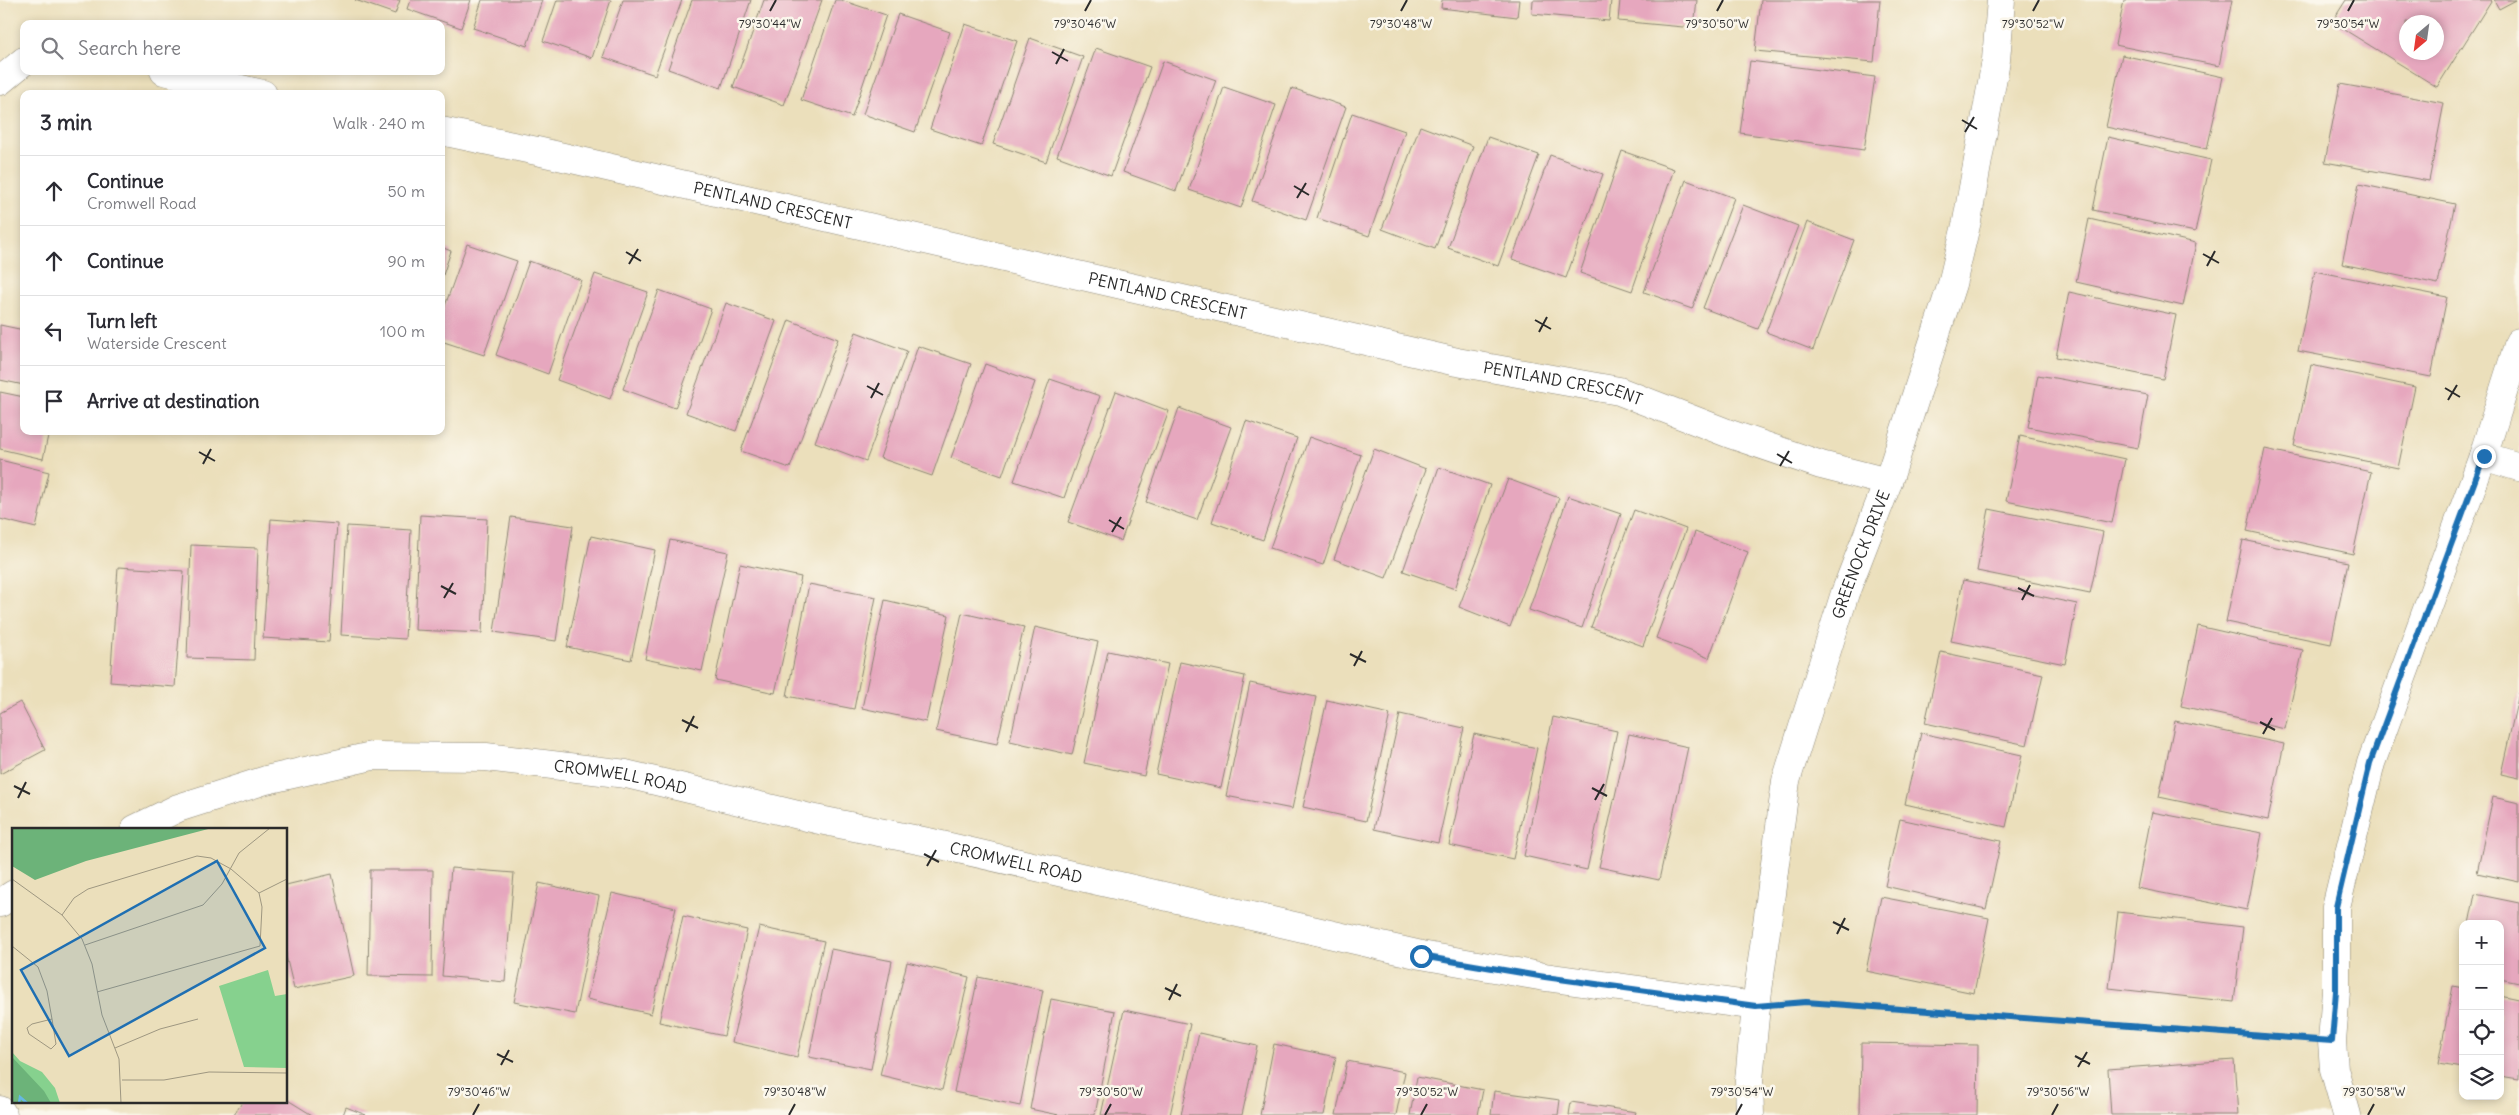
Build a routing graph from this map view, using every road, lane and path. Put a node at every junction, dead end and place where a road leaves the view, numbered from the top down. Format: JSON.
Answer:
{"nodes":[{"id":1,"x":2001,"y":0,"type":"edge"},
{"id":2,"x":20,"y":64,"type":"edge"},
{"id":3,"x":181,"y":75,"type":"edge"},
{"id":4,"x":0,"y":81,"type":"edge"},
{"id":5,"x":246,"y":90,"type":"edge"},
{"id":6,"x":445,"y":133,"type":"edge"},
{"id":7,"x":2519,"y":342,"type":"edge"},
{"id":8,"x":2484,"y":456,"type":"junction"},
{"id":9,"x":2519,"y":467,"type":"edge"},
{"id":10,"x":1888,"y":482,"type":"junction"},
{"id":11,"x":137,"y":828,"type":"edge"},
{"id":12,"x":12,"y":895,"type":"edge"},
{"id":13,"x":0,"y":903,"type":"edge"},
{"id":14,"x":1756,"y":1006,"type":"junction"},
{"id":15,"x":2332,"y":1041,"type":"junction"},
{"id":16,"x":0,"y":1110,"type":"edge"},
{"id":17,"x":3,"y":1115,"type":"edge"},
{"id":18,"x":1750,"y":1115,"type":"edge"},
{"id":19,"x":2347,"y":1115,"type":"edge"}],
"edges":[{"from":1,"to":10,"type":"street","name":"GREENOCK DRIVE"},
{"from":2,"to":4,"type":"street"},
{"from":3,"to":5,"type":"street"},
{"from":6,"to":10,"type":"street","name":"PENTLAND CRESCENT"},
{"from":7,"to":8,"type":"street"},
{"from":8,"to":9,"type":"street"},
{"from":8,"to":15,"type":"street"},
{"from":10,"to":14,"type":"street","name":"GREENOCK DRIVE"},
{"from":11,"to":14,"type":"street","name":"CROMWELL ROAD"},
{"from":12,"to":13,"type":"street"},
{"from":14,"to":15,"type":"path"},
{"from":14,"to":18,"type":"street","name":"GREENOCK DRIVE"},
{"from":15,"to":19,"type":"street"},
{"from":16,"to":17,"type":"street"}]}
